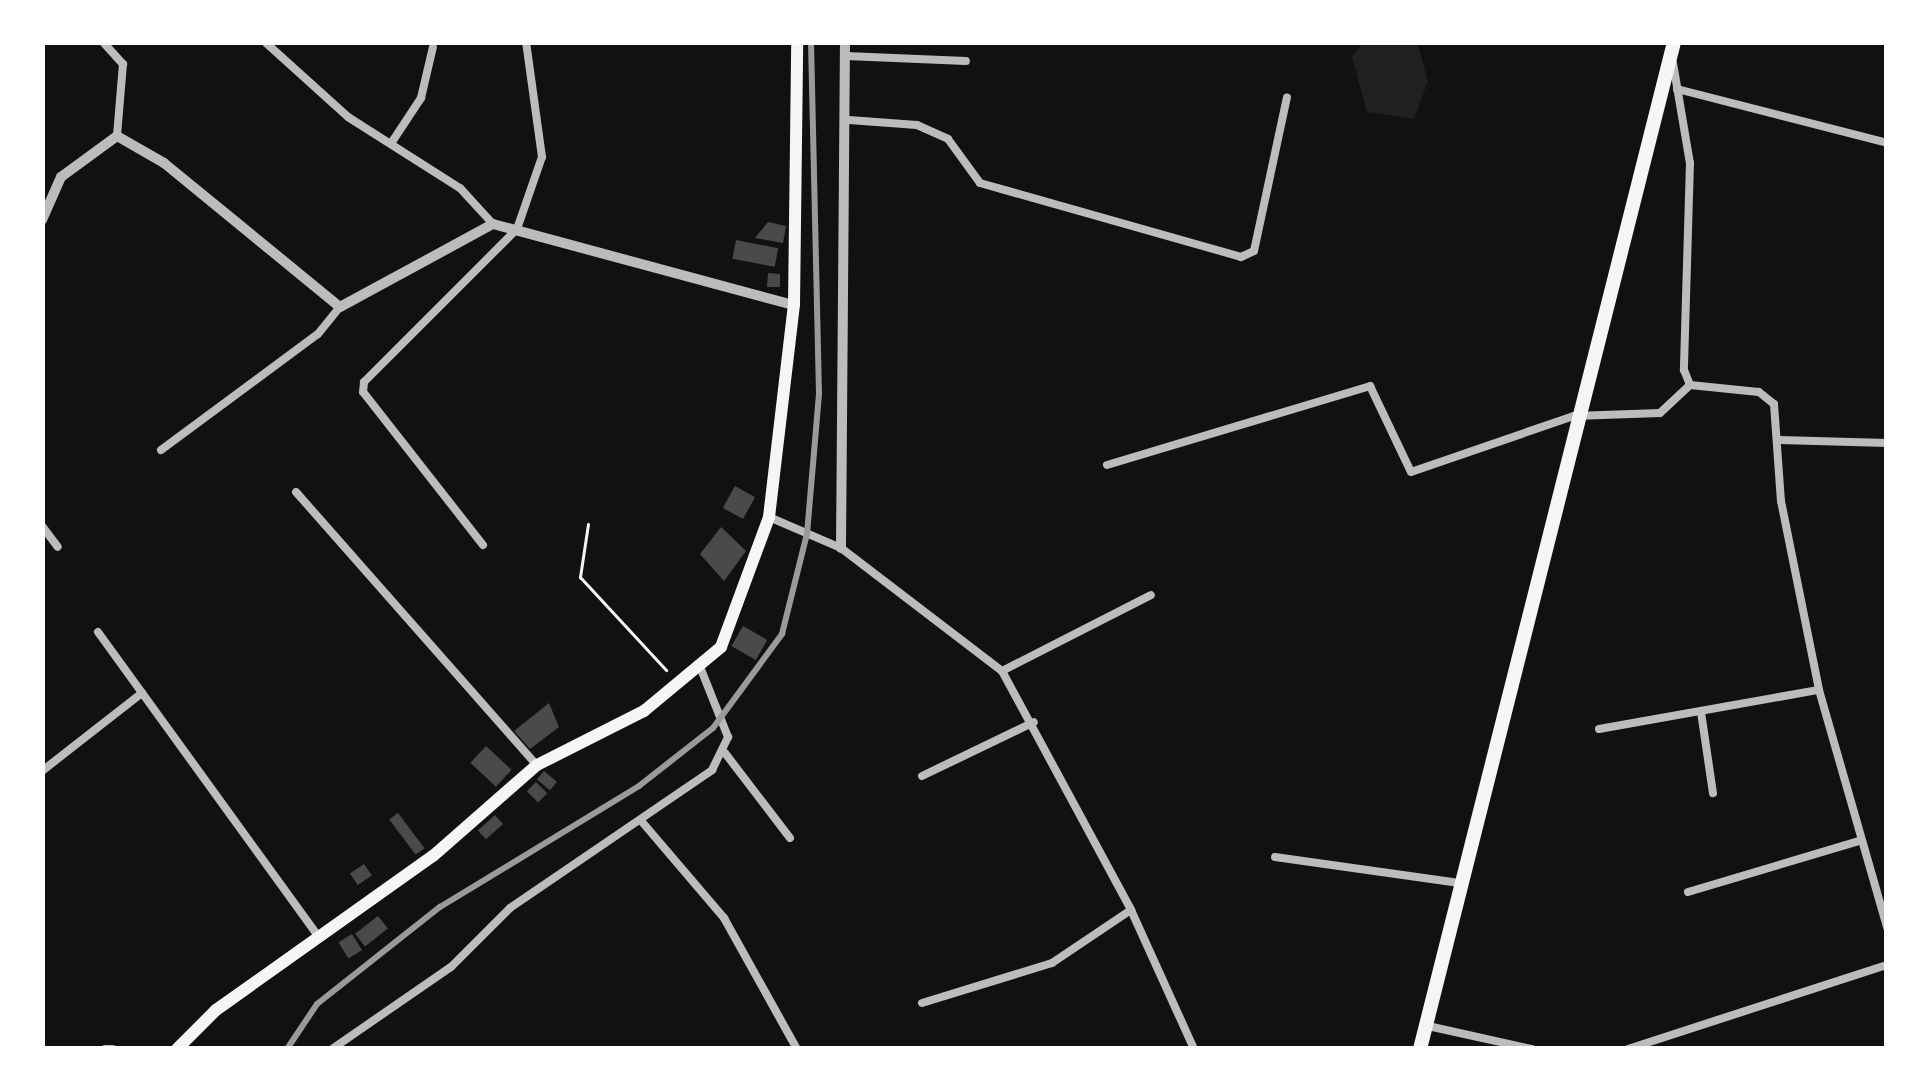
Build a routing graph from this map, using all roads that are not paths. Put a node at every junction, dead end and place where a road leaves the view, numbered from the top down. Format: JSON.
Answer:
{"nodes":[{"id":1,"x":103,"y":42,"type":"edge"},
{"id":2,"x":265,"y":42,"type":"edge"},
{"id":3,"x":526,"y":42,"type":"edge"},
{"id":4,"x":797,"y":42,"type":"edge"},
{"id":5,"x":845,"y":42,"type":"edge"},
{"id":6,"x":433,"y":47,"type":"dead end"},
{"id":7,"x":1673,"y":49,"type":"edge"},
{"id":8,"x":846,"y":56,"type":"junction"},
{"id":9,"x":966,"y":61,"type":"dead end"},
{"id":10,"x":1677,"y":89,"type":"junction"},
{"id":11,"x":1287,"y":98,"type":"dead end"},
{"id":12,"x":849,"y":120,"type":"junction"},
{"id":13,"x":117,"y":136,"type":"junction"},
{"id":14,"x":392,"y":142,"type":"junction"},
{"id":15,"x":1887,"y":142,"type":"edge"},
{"id":16,"x":42,"y":220,"type":"edge"},
{"id":17,"x":493,"y":224,"type":"junction"},
{"id":18,"x":517,"y":229,"type":"junction"},
{"id":19,"x":794,"y":305,"type":"junction"},
{"id":20,"x":340,"y":307,"type":"junction"},
{"id":21,"x":1690,"y":385,"type":"junction"},
{"id":22,"x":1574,"y":416,"type":"junction"},
{"id":23,"x":1780,"y":440,"type":"junction"},
{"id":24,"x":1887,"y":443,"type":"edge"},
{"id":25,"x":160,"y":450,"type":"dead end"},
{"id":26,"x":1107,"y":465,"type":"dead end"},
{"id":27,"x":296,"y":491,"type":"dead end"},
{"id":28,"x":769,"y":517,"type":"junction"},
{"id":29,"x":42,"y":526,"type":"edge"},
{"id":30,"x":483,"y":544,"type":"dead end"},
{"id":31,"x":58,"y":548,"type":"dead end"},
{"id":32,"x":841,"y":548,"type":"junction"},
{"id":33,"x":1151,"y":595,"type":"dead end"},
{"id":34,"x":98,"y":632,"type":"dead end"},
{"id":35,"x":701,"y":669,"type":"junction"},
{"id":36,"x":1002,"y":671,"type":"junction"},
{"id":37,"x":1819,"y":690,"type":"junction"},
{"id":38,"x":142,"y":693,"type":"junction"},
{"id":39,"x":1701,"y":712,"type":"junction"},
{"id":40,"x":1034,"y":722,"type":"junction"},
{"id":41,"x":1599,"y":729,"type":"dead end"},
{"id":42,"x":725,"y":753,"type":"junction"},
{"id":43,"x":537,"y":765,"type":"junction"},
{"id":44,"x":42,"y":771,"type":"edge"},
{"id":45,"x":922,"y":776,"type":"dead end"},
{"id":46,"x":1713,"y":793,"type":"dead end"},
{"id":47,"x":643,"y":823,"type":"junction"},
{"id":48,"x":790,"y":838,"type":"dead end"},
{"id":49,"x":1859,"y":841,"type":"junction"},
{"id":50,"x":1275,"y":856,"type":"dead end"},
{"id":51,"x":1461,"y":883,"type":"junction"},
{"id":52,"x":1688,"y":892,"type":"dead end"},
{"id":53,"x":1131,"y":910,"type":"junction"},
{"id":54,"x":1887,"y":927,"type":"edge"},
{"id":55,"x":320,"y":938,"type":"junction"},
{"id":56,"x":1887,"y":965,"type":"edge"},
{"id":57,"x":922,"y":1003,"type":"dead end"},
{"id":58,"x":1426,"y":1025,"type":"junction"},
{"id":59,"x":177,"y":1049,"type":"edge"},
{"id":60,"x":332,"y":1049,"type":"edge"},
{"id":61,"x":797,"y":1049,"type":"edge"},
{"id":62,"x":1194,"y":1049,"type":"edge"},
{"id":63,"x":1420,"y":1049,"type":"edge"},
{"id":64,"x":1532,"y":1049,"type":"edge"},
{"id":65,"x":1628,"y":1049,"type":"edge"}],
"edges":[{"from":1,"to":13,"type":"street"},
{"from":2,"to":14,"type":"street"},
{"from":3,"to":18,"type":"street"},
{"from":4,"to":19,"type":"main road"},
{"from":5,"to":8,"type":"street"},
{"from":6,"to":14,"type":"street"},
{"from":7,"to":10,"type":"street"},
{"from":7,"to":22,"type":"highway"},
{"from":8,"to":9,"type":"street"},
{"from":8,"to":12,"type":"street"},
{"from":10,"to":15,"type":"street"},
{"from":10,"to":21,"type":"street"},
{"from":11,"to":12,"type":"street"},
{"from":12,"to":32,"type":"street"},
{"from":13,"to":16,"type":"street"},
{"from":13,"to":20,"type":"street"},
{"from":14,"to":17,"type":"street"},
{"from":17,"to":18,"type":"street"},
{"from":17,"to":20,"type":"street"},
{"from":18,"to":19,"type":"street"},
{"from":18,"to":30,"type":"street"},
{"from":19,"to":28,"type":"main road"},
{"from":20,"to":25,"type":"street"},
{"from":21,"to":22,"type":"street"},
{"from":21,"to":23,"type":"street"},
{"from":22,"to":26,"type":"street"},
{"from":22,"to":51,"type":"highway"},
{"from":23,"to":24,"type":"street"},
{"from":23,"to":37,"type":"street"},
{"from":27,"to":43,"type":"street"},
{"from":28,"to":32,"type":"street"},
{"from":28,"to":35,"type":"main road"},
{"from":29,"to":31,"type":"street"},
{"from":32,"to":36,"type":"street"},
{"from":33,"to":36,"type":"street"},
{"from":34,"to":38,"type":"street"},
{"from":35,"to":42,"type":"street"},
{"from":35,"to":43,"type":"main road"},
{"from":36,"to":40,"type":"street"},
{"from":37,"to":39,"type":"street"},
{"from":37,"to":49,"type":"street"},
{"from":38,"to":44,"type":"street"},
{"from":38,"to":55,"type":"street"},
{"from":39,"to":41,"type":"street"},
{"from":39,"to":46,"type":"street"},
{"from":40,"to":45,"type":"street"},
{"from":40,"to":53,"type":"street"},
{"from":42,"to":47,"type":"street"},
{"from":42,"to":48,"type":"street"},
{"from":43,"to":55,"type":"main road"},
{"from":47,"to":60,"type":"street"},
{"from":47,"to":61,"type":"street"},
{"from":49,"to":52,"type":"street"},
{"from":49,"to":54,"type":"street"},
{"from":50,"to":51,"type":"street"},
{"from":51,"to":58,"type":"highway"},
{"from":53,"to":57,"type":"street"},
{"from":53,"to":62,"type":"street"},
{"from":55,"to":59,"type":"main road"},
{"from":56,"to":65,"type":"street"},
{"from":58,"to":63,"type":"highway"},
{"from":58,"to":64,"type":"street"}]}
